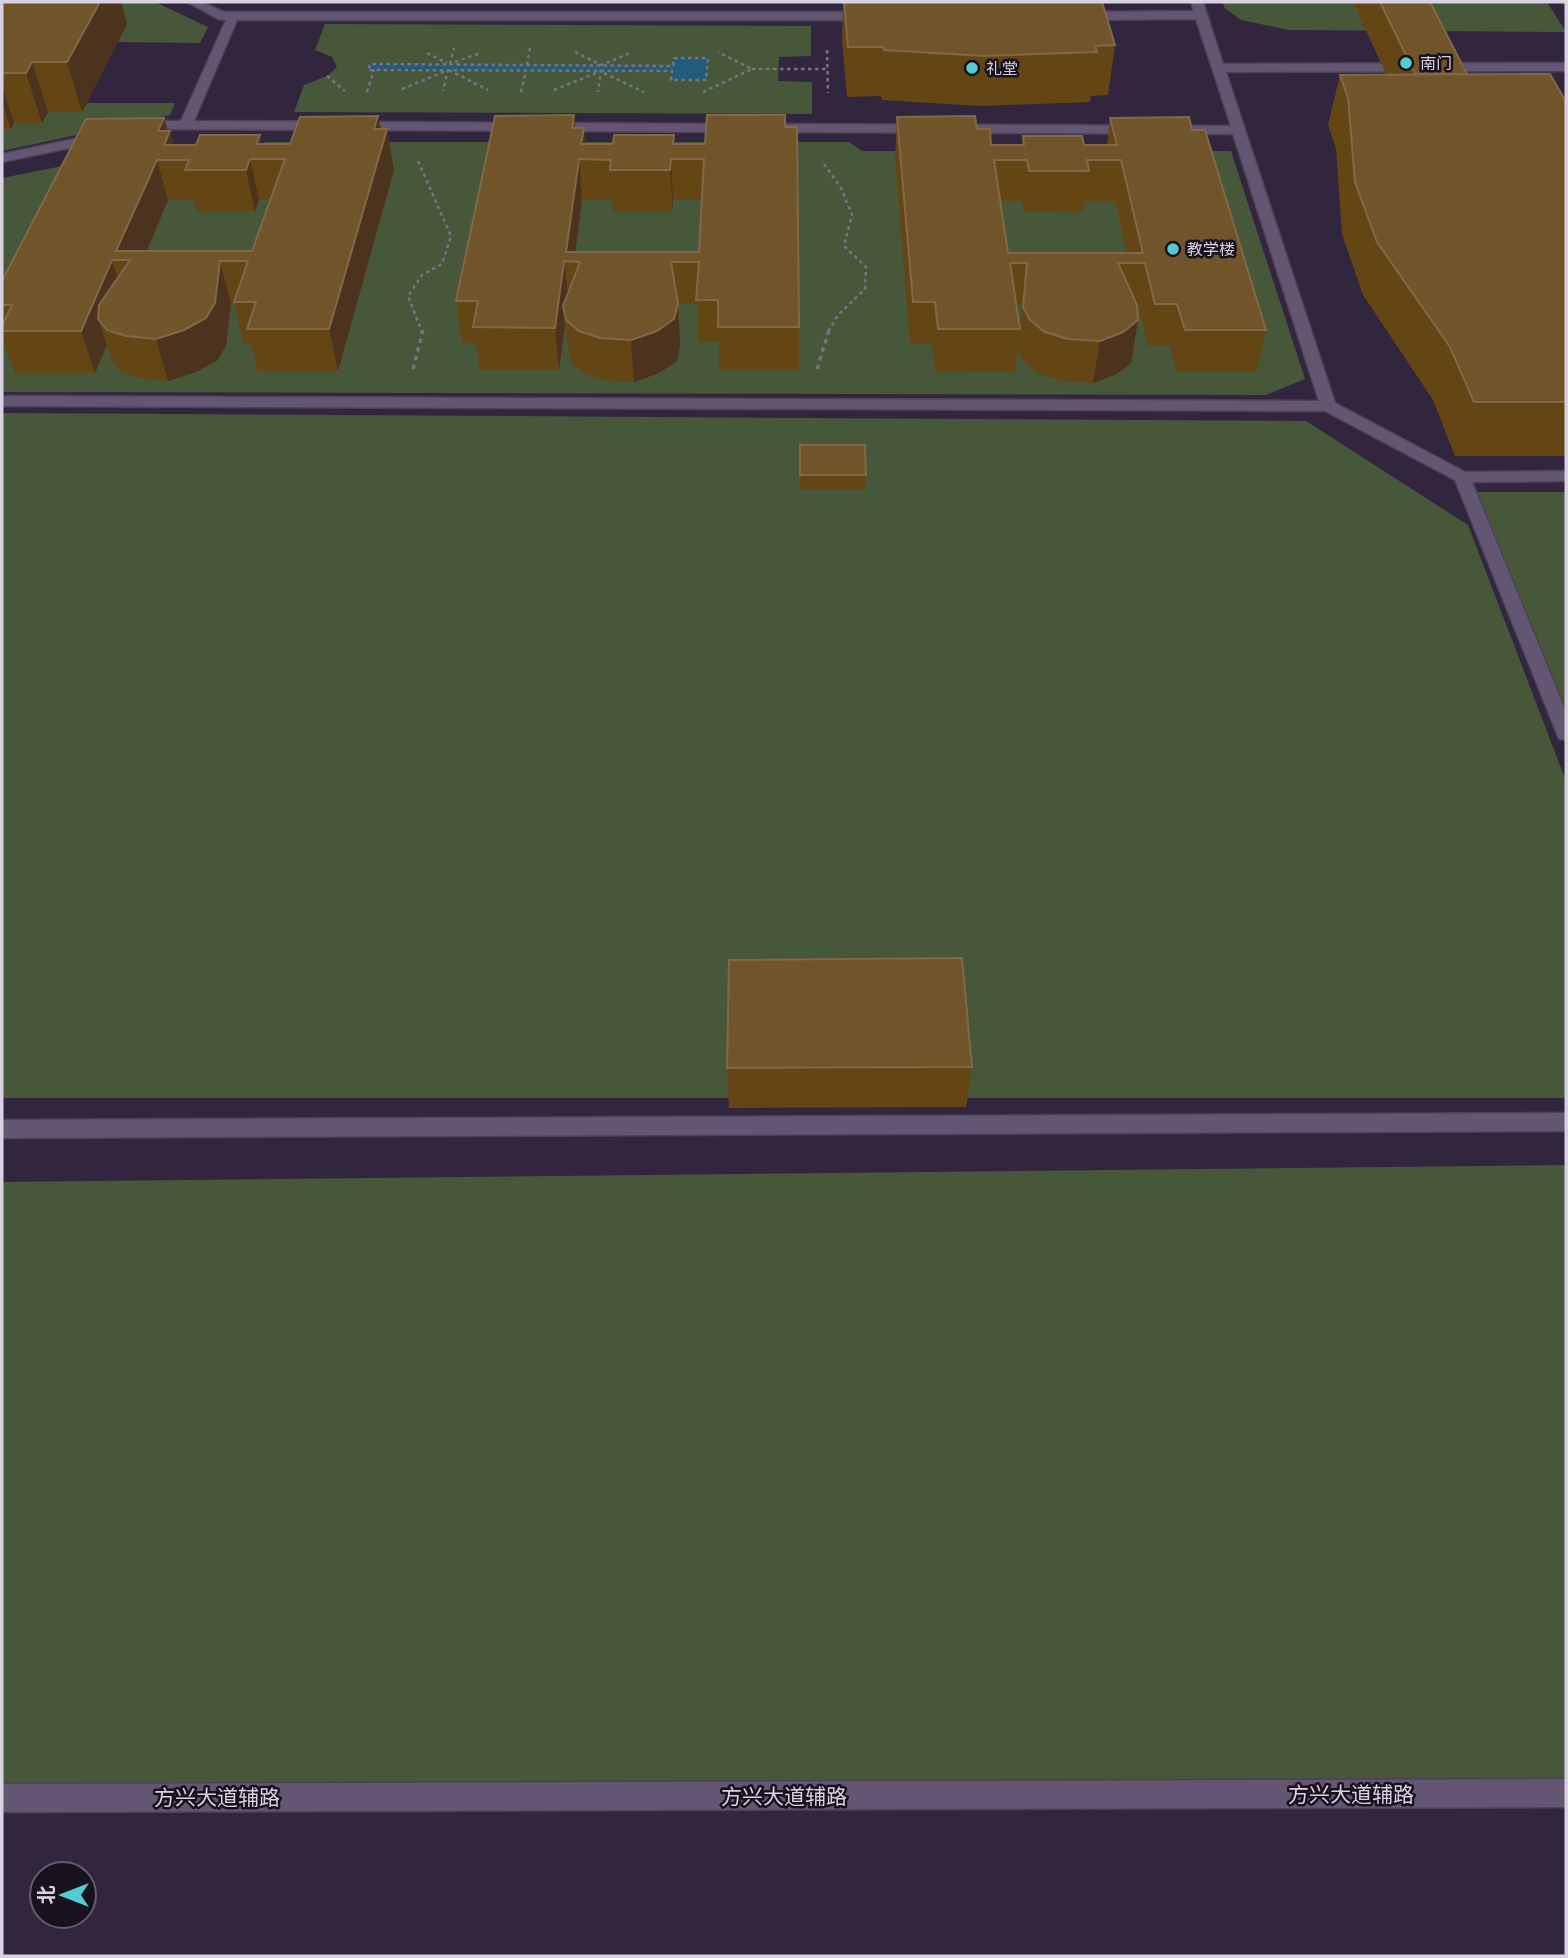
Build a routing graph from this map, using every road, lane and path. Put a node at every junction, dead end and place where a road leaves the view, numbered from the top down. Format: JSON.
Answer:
{"nodes":[{"id":1,"x":192,"y":2,"type":"edge"},
{"id":2,"x":1199,"y":9,"type":"edge"},
{"id":3,"x":233,"y":16,"type":"junction"},
{"id":4,"x":879,"y":16,"type":"edge"},
{"id":5,"x":1067,"y":16,"type":"edge"},
{"id":6,"x":827,"y":45,"type":"dead end"},
{"id":7,"x":418,"y":48,"type":"dead end"},
{"id":8,"x":709,"y":48,"type":"dead end"},
{"id":9,"x":567,"y":49,"type":"dead end"},
{"id":10,"x":640,"y":49,"type":"dead end"},
{"id":11,"x":485,"y":51,"type":"dead end"},
{"id":12,"x":719,"y":53,"type":"junction"},
{"id":13,"x":708,"y":58,"type":"junction"},
{"id":14,"x":450,"y":64,"type":"junction"},
{"id":15,"x":601,"y":65,"type":"junction"},
{"id":16,"x":1566,"y":67,"type":"edge"},
{"id":17,"x":1217,"y":68,"type":"junction"},
{"id":18,"x":752,"y":69,"type":"junction"},
{"id":19,"x":827,"y":69,"type":"junction"},
{"id":20,"x":374,"y":70,"type":"junction"},
{"id":21,"x":448,"y":70,"type":"junction"},
{"id":22,"x":526,"y":71,"type":"junction"},
{"id":23,"x":600,"y":71,"type":"junction"},
{"id":24,"x":706,"y":80,"type":"junction"},
{"id":25,"x":718,"y":85,"type":"junction"},
{"id":26,"x":554,"y":90,"type":"dead end"},
{"id":27,"x":367,"y":93,"type":"dead end"},
{"id":28,"x":495,"y":93,"type":"dead end"},
{"id":29,"x":521,"y":94,"type":"dead end"},
{"id":30,"x":597,"y":94,"type":"dead end"},
{"id":31,"x":648,"y":94,"type":"dead end"},
{"id":32,"x":828,"y":94,"type":"dead end"},
{"id":33,"x":695,"y":95,"type":"dead end"},
{"id":34,"x":186,"y":125,"type":"junction"},
{"id":35,"x":427,"y":126,"type":"junction"},
{"id":36,"x":800,"y":128,"type":"junction"},
{"id":37,"x":1237,"y":130,"type":"junction"},
{"id":38,"x":2,"y":158,"type":"edge"},
{"id":39,"x":2,"y":401,"type":"edge"},
{"id":40,"x":412,"y":402,"type":"junction"},
{"id":41,"x":813,"y":402,"type":"junction"},
{"id":42,"x":1328,"y":406,"type":"junction"},
{"id":43,"x":1566,"y":476,"type":"edge"},
{"id":44,"x":1462,"y":477,"type":"junction"},
{"id":45,"x":1566,"y":734,"type":"edge"},
{"id":46,"x":1566,"y":1122,"type":"edge"},
{"id":47,"x":2,"y":1129,"type":"edge"},
{"id":48,"x":1566,"y":1793,"type":"edge"},
{"id":49,"x":2,"y":1798,"type":"edge"}],
"edges":[{"from":1,"to":3,"type":"street"},
{"from":2,"to":5,"type":"street"},
{"from":2,"to":17,"type":"street"},
{"from":3,"to":4,"type":"street"},
{"from":3,"to":34,"type":"street"},
{"from":6,"to":19,"type":"path"},
{"from":7,"to":14,"type":"path"},
{"from":8,"to":12,"type":"path"},
{"from":9,"to":15,"type":"path"},
{"from":10,"to":15,"type":"path"},
{"from":11,"to":14,"type":"path"},
{"from":12,"to":13,"type":"path"},
{"from":12,"to":18,"type":"path"},
{"from":13,"to":15,"type":"path"},
{"from":13,"to":24,"type":"path"},
{"from":14,"to":15,"type":"path"},
{"from":14,"to":20,"type":"path"},
{"from":16,"to":17,"type":"street"},
{"from":17,"to":37,"type":"street"},
{"from":18,"to":19,"type":"path"},
{"from":18,"to":25,"type":"path"},
{"from":19,"to":32,"type":"path"},
{"from":20,"to":21,"type":"path"},
{"from":20,"to":27,"type":"path"},
{"from":21,"to":22,"type":"path"},
{"from":21,"to":28,"type":"path"},
{"from":22,"to":23,"type":"path"},
{"from":22,"to":29,"type":"path"},
{"from":23,"to":24,"type":"path"},
{"from":23,"to":26,"type":"path"},
{"from":23,"to":30,"type":"path"},
{"from":23,"to":31,"type":"path"},
{"from":24,"to":25,"type":"path"},
{"from":25,"to":33,"type":"path"},
{"from":34,"to":35,"type":"street"},
{"from":34,"to":38,"type":"street"},
{"from":35,"to":36,"type":"street"},
{"from":35,"to":40,"type":"path"},
{"from":36,"to":37,"type":"street"},
{"from":36,"to":41,"type":"path"},
{"from":37,"to":42,"type":"street"},
{"from":39,"to":40,"type":"street"},
{"from":40,"to":41,"type":"street"},
{"from":41,"to":42,"type":"street"},
{"from":42,"to":44,"type":"street"},
{"from":43,"to":44,"type":"street"},
{"from":44,"to":45,"type":"street"},
{"from":46,"to":47,"type":"street"},
{"from":48,"to":49,"type":"street","name":"方兴大道辅路"}]}
